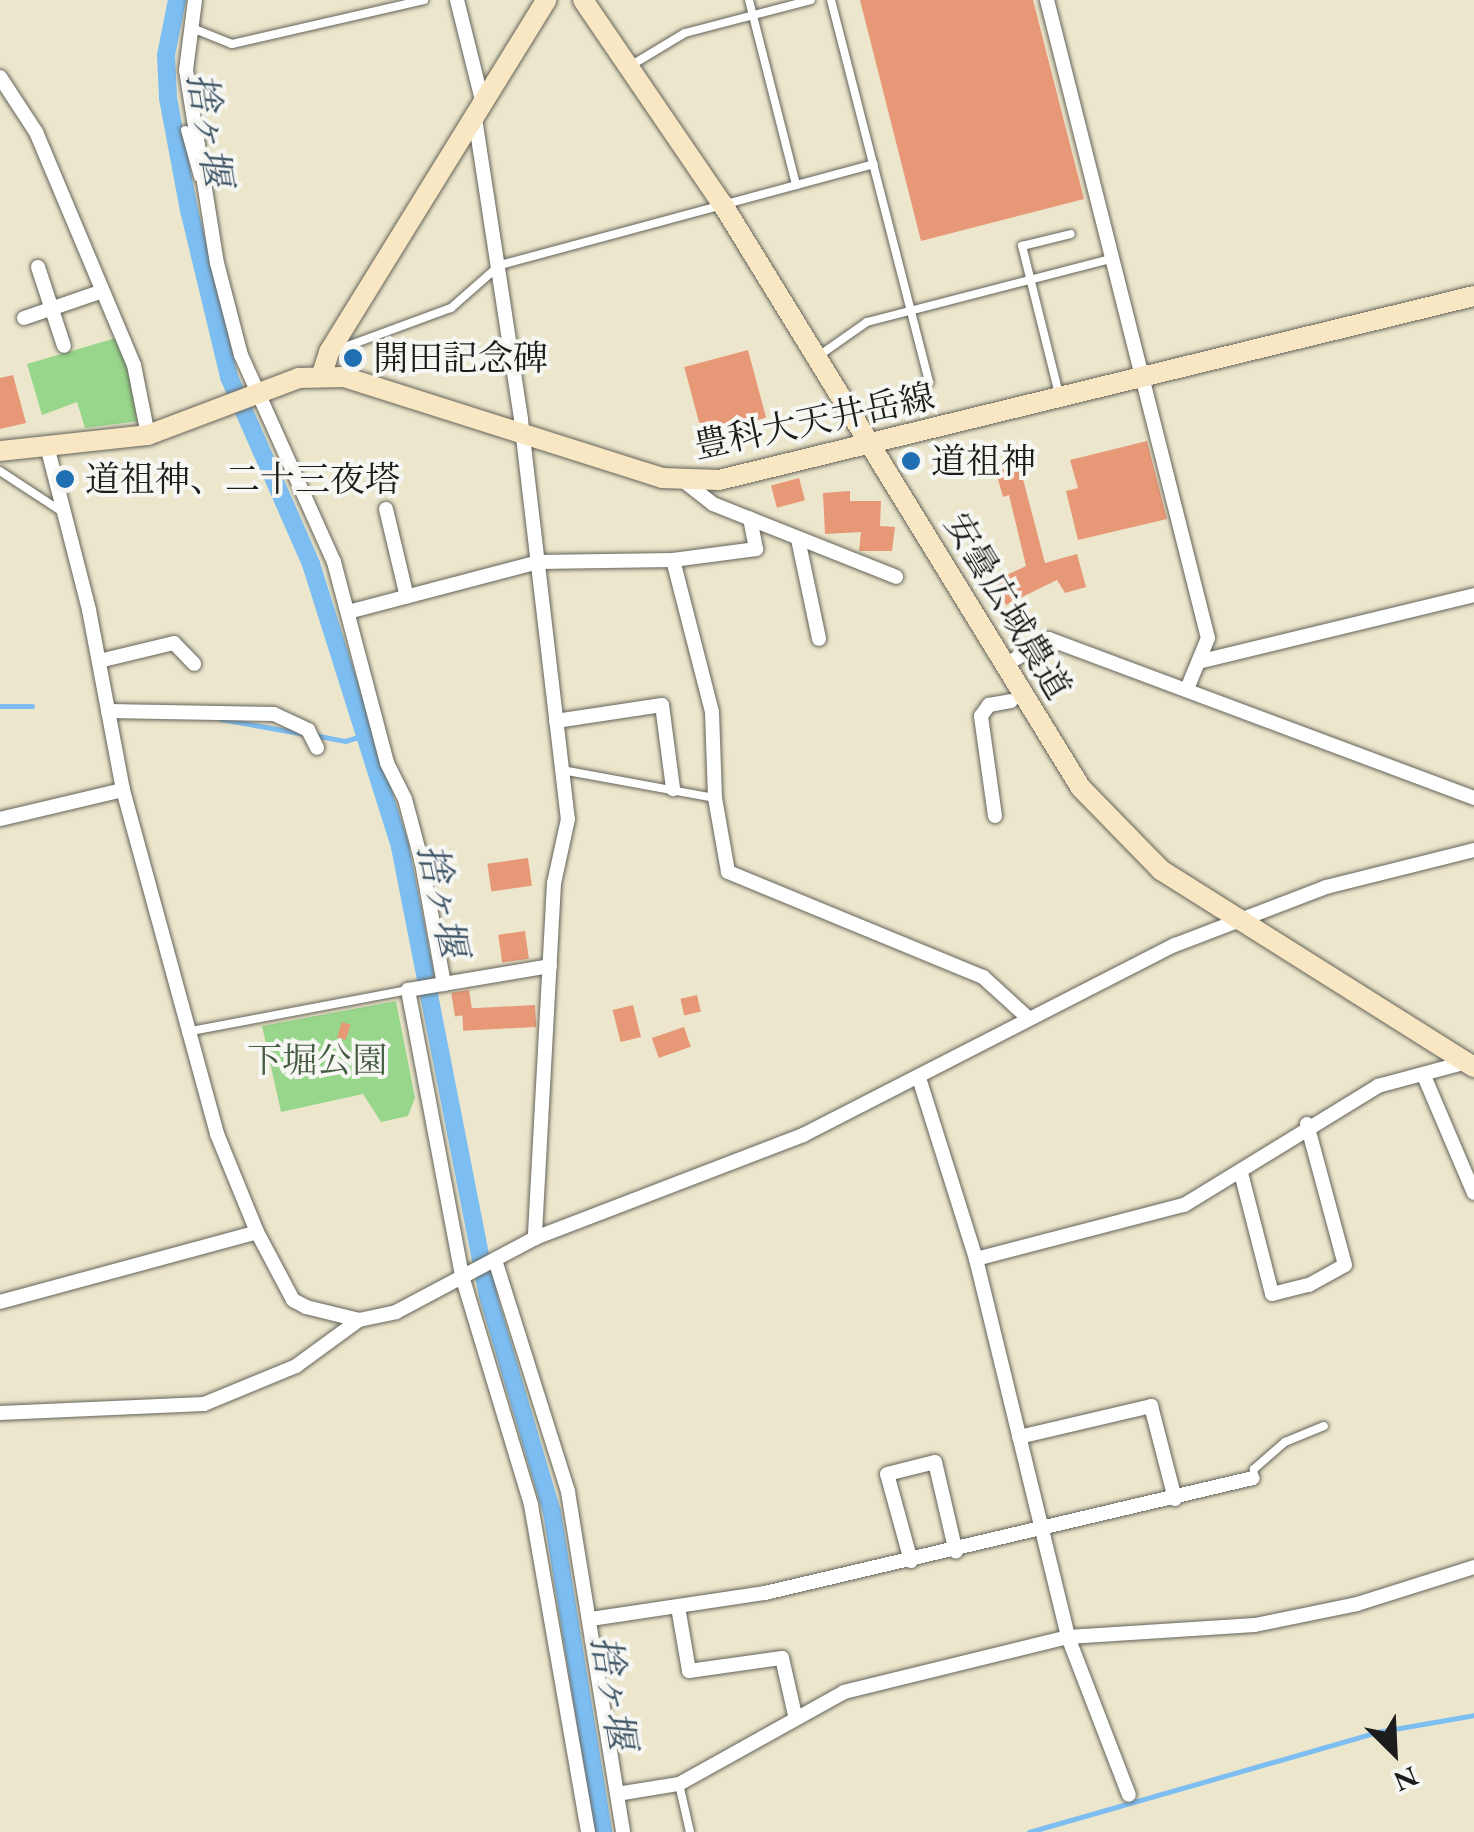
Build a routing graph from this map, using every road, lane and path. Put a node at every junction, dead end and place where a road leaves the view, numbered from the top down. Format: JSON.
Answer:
{"nodes":[{"id":1,"x":195,"y":0,"type":"edge"},
{"id":2,"x":424,"y":0,"type":"edge"},
{"id":3,"x":456,"y":0,"type":"edge"},
{"id":4,"x":546,"y":0,"type":"edge"},
{"id":5,"x":584,"y":0,"type":"edge"},
{"id":6,"x":748,"y":0,"type":"edge"},
{"id":7,"x":811,"y":0,"type":"edge"},
{"id":8,"x":830,"y":0,"type":"edge"},
{"id":9,"x":1048,"y":0,"type":"edge"},
{"id":10,"x":752,"y":14,"type":"junction"},
{"id":11,"x":192,"y":28,"type":"junction"},
{"id":12,"x":630,"y":66,"type":"junction"},
{"id":13,"x":0,"y":77,"type":"edge"},
{"id":14,"x":479,"y":111,"type":"junction"},
{"id":15,"x":184,"y":130,"type":"dead end"},
{"id":16,"x":874,"y":164,"type":"junction"},
{"id":17,"x":198,"y":177,"type":"junction"},
{"id":18,"x":796,"y":185,"type":"junction"},
{"id":19,"x":722,"y":205,"type":"junction"},
{"id":20,"x":1071,"y":234,"type":"dead end"},
{"id":21,"x":1111,"y":259,"type":"junction"},
{"id":22,"x":500,"y":264,"type":"junction"},
{"id":23,"x":38,"y":267,"type":"dead end"},
{"id":24,"x":1030,"y":279,"type":"junction"},
{"id":25,"x":103,"y":290,"type":"junction"},
{"id":26,"x":1474,"y":296,"type":"edge"},
{"id":27,"x":52,"y":308,"type":"junction"},
{"id":28,"x":910,"y":310,"type":"junction"},
{"id":29,"x":24,"y":318,"type":"dead end"},
{"id":30,"x":64,"y":346,"type":"dead end"},
{"id":31,"x":329,"y":352,"type":"junction"},
{"id":32,"x":818,"y":358,"type":"junction"},
{"id":33,"x":321,"y":377,"type":"junction"},
{"id":34,"x":1141,"y":379,"type":"junction"},
{"id":35,"x":929,"y":383,"type":"dead end"},
{"id":36,"x":248,"y":399,"type":"junction"},
{"id":37,"x":1060,"y":399,"type":"junction"},
{"id":38,"x":522,"y":433,"type":"junction"},
{"id":39,"x":148,"y":435,"type":"junction"},
{"id":40,"x":871,"y":443,"type":"junction"},
{"id":41,"x":47,"y":446,"type":"junction"},
{"id":42,"x":0,"y":451,"type":"edge"},
{"id":43,"x":0,"y":471,"type":"edge"},
{"id":44,"x":686,"y":482,"type":"junction"},
{"id":45,"x":386,"y":509,"type":"dead end"},
{"id":46,"x":61,"y":511,"type":"junction"},
{"id":47,"x":750,"y":519,"type":"junction"},
{"id":48,"x":798,"y":539,"type":"junction"},
{"id":49,"x":673,"y":560,"type":"junction"},
{"id":50,"x":538,"y":562,"type":"junction"},
{"id":51,"x":896,"y":577,"type":"dead end"},
{"id":52,"x":1474,"y":595,"type":"edge"},
{"id":53,"x":407,"y":597,"type":"junction"},
{"id":54,"x":348,"y":612,"type":"junction"},
{"id":55,"x":819,"y":639,"type":"dead end"},
{"id":56,"x":99,"y":661,"type":"junction"},
{"id":57,"x":1202,"y":661,"type":"junction"},
{"id":58,"x":194,"y":664,"type":"dead end"},
{"id":59,"x":1005,"y":665,"type":"junction"},
{"id":60,"x":1188,"y":690,"type":"junction"},
{"id":61,"x":1011,"y":701,"type":"dead end"},
{"id":62,"x":108,"y":711,"type":"junction"},
{"id":63,"x":556,"y":721,"type":"junction"},
{"id":64,"x":316,"y":748,"type":"dead end"},
{"id":65,"x":562,"y":770,"type":"junction"},
{"id":66,"x":673,"y":789,"type":"junction"},
{"id":67,"x":124,"y":790,"type":"junction"},
{"id":68,"x":715,"y":798,"type":"junction"},
{"id":69,"x":1474,"y":798,"type":"edge"},
{"id":70,"x":995,"y":816,"type":"dead end"},
{"id":71,"x":0,"y":819,"type":"edge"},
{"id":72,"x":1474,"y":850,"type":"edge"},
{"id":73,"x":1236,"y":920,"type":"junction"},
{"id":74,"x":550,"y":966,"type":"junction"},
{"id":75,"x":444,"y":984,"type":"junction"},
{"id":76,"x":411,"y":990,"type":"junction"},
{"id":77,"x":1028,"y":1017,"type":"junction"},
{"id":78,"x":186,"y":1032,"type":"junction"},
{"id":79,"x":1470,"y":1065,"type":"edge"},
{"id":80,"x":1424,"y":1076,"type":"junction"},
{"id":81,"x":920,"y":1078,"type":"junction"},
{"id":82,"x":1307,"y":1124,"type":"junction"},
{"id":83,"x":1241,"y":1173,"type":"junction"},
{"id":84,"x":1474,"y":1194,"type":"edge"},
{"id":85,"x":257,"y":1232,"type":"junction"},
{"id":86,"x":535,"y":1238,"type":"junction"},
{"id":87,"x":976,"y":1259,"type":"junction"},
{"id":88,"x":493,"y":1260,"type":"junction"},
{"id":89,"x":465,"y":1274,"type":"junction"},
{"id":90,"x":0,"y":1302,"type":"edge"},
{"id":91,"x":359,"y":1320,"type":"junction"},
{"id":92,"x":0,"y":1414,"type":"edge"},
{"id":93,"x":1324,"y":1426,"type":"dead end"},
{"id":94,"x":1019,"y":1437,"type":"junction"},
{"id":95,"x":1253,"y":1478,"type":"joint"},
{"id":96,"x":1175,"y":1500,"type":"junction"},
{"id":97,"x":1042,"y":1533,"type":"junction"},
{"id":98,"x":956,"y":1552,"type":"junction"},
{"id":99,"x":912,"y":1561,"type":"junction"},
{"id":100,"x":1474,"y":1567,"type":"edge"},
{"id":101,"x":678,"y":1607,"type":"junction"},
{"id":102,"x":591,"y":1619,"type":"junction"},
{"id":103,"x":1068,"y":1638,"type":"junction"},
{"id":104,"x":795,"y":1715,"type":"junction"},
{"id":105,"x":679,"y":1784,"type":"junction"},
{"id":106,"x":618,"y":1794,"type":"junction"},
{"id":107,"x":1130,"y":1795,"type":"dead end"},
{"id":108,"x":588,"y":1832,"type":"edge"},
{"id":109,"x":622,"y":1832,"type":"edge"},
{"id":110,"x":690,"y":1832,"type":"edge"}],
"edges":[{"from":1,"to":11,"type":"street"},
{"from":2,"to":11,"type":"lane"},
{"from":3,"to":14,"type":"street"},
{"from":4,"to":14,"type":"street"},
{"from":5,"to":12,"type":"street","name":"安曇広域農道"},
{"from":6,"to":10,"type":"lane"},
{"from":7,"to":10,"type":"lane"},
{"from":8,"to":16,"type":"lane"},
{"from":9,"to":21,"type":"street"},
{"from":10,"to":12,"type":"lane"},
{"from":10,"to":18,"type":"lane"},
{"from":11,"to":17,"type":"street"},
{"from":12,"to":19,"type":"street","name":"安曇広域農道"},
{"from":13,"to":25,"type":"street"},
{"from":14,"to":22,"type":"street"},
{"from":14,"to":31,"type":"street"},
{"from":15,"to":17,"type":"lane"},
{"from":16,"to":18,"type":"lane"},
{"from":16,"to":28,"type":"lane"},
{"from":17,"to":36,"type":"street"},
{"from":18,"to":19,"type":"lane"},
{"from":19,"to":22,"type":"lane"},
{"from":19,"to":32,"type":"street","name":"安曇広域農道"},
{"from":20,"to":24,"type":"lane"},
{"from":21,"to":24,"type":"lane"},
{"from":21,"to":34,"type":"street"},
{"from":22,"to":31,"type":"lane"},
{"from":22,"to":38,"type":"street"},
{"from":23,"to":27,"type":"street"},
{"from":24,"to":28,"type":"lane"},
{"from":24,"to":37,"type":"lane"},
{"from":25,"to":27,"type":"street"},
{"from":25,"to":39,"type":"street"},
{"from":26,"to":34,"type":"street","name":"豊科大天井岳線"},
{"from":27,"to":29,"type":"street"},
{"from":27,"to":30,"type":"street"},
{"from":28,"to":32,"type":"lane"},
{"from":28,"to":35,"type":"lane"},
{"from":31,"to":33,"type":"street"},
{"from":32,"to":40,"type":"street","name":"安曇広域農道"},
{"from":33,"to":36,"type":"street","name":"豊科大天井岳線"},
{"from":33,"to":38,"type":"street","name":"豊科大天井岳線"},
{"from":34,"to":37,"type":"street","name":"豊科大天井岳線"},
{"from":34,"to":57,"type":"street"},
{"from":36,"to":39,"type":"street","name":"豊科大天井岳線"},
{"from":36,"to":54,"type":"street"},
{"from":37,"to":40,"type":"street","name":"豊科大天井岳線"},
{"from":38,"to":44,"type":"street","name":"豊科大天井岳線"},
{"from":38,"to":50,"type":"street"},
{"from":39,"to":41,"type":"street","name":"豊科大天井岳線"},
{"from":40,"to":44,"type":"street","name":"豊科大天井岳線"},
{"from":40,"to":59,"type":"street","name":"安曇広域農道"},
{"from":41,"to":42,"type":"street","name":"豊科大天井岳線"},
{"from":41,"to":46,"type":"street"},
{"from":43,"to":46,"type":"lane"},
{"from":44,"to":47,"type":"street"},
{"from":45,"to":53,"type":"street"},
{"from":46,"to":56,"type":"street"},
{"from":47,"to":48,"type":"street"},
{"from":47,"to":49,"type":"street"},
{"from":48,"to":51,"type":"street"},
{"from":48,"to":55,"type":"street"},
{"from":49,"to":50,"type":"street"},
{"from":49,"to":68,"type":"street"},
{"from":50,"to":53,"type":"street"},
{"from":50,"to":63,"type":"street"},
{"from":52,"to":57,"type":"street"},
{"from":53,"to":54,"type":"street"},
{"from":54,"to":75,"type":"street"},
{"from":56,"to":58,"type":"street"},
{"from":56,"to":62,"type":"street"},
{"from":57,"to":60,"type":"street"},
{"from":59,"to":60,"type":"street"},
{"from":59,"to":73,"type":"street","name":"安曇広域農道"},
{"from":60,"to":69,"type":"street"},
{"from":61,"to":70,"type":"street"},
{"from":62,"to":64,"type":"street"},
{"from":62,"to":67,"type":"street"},
{"from":63,"to":65,"type":"street"},
{"from":63,"to":66,"type":"street"},
{"from":65,"to":66,"type":"lane"},
{"from":65,"to":74,"type":"street"},
{"from":66,"to":68,"type":"lane"},
{"from":67,"to":71,"type":"street"},
{"from":67,"to":78,"type":"street"},
{"from":68,"to":77,"type":"street"},
{"from":72,"to":73,"type":"street"},
{"from":73,"to":77,"type":"street"},
{"from":73,"to":79,"type":"street","name":"安曇広域農道"},
{"from":74,"to":75,"type":"street"},
{"from":74,"to":86,"type":"street"},
{"from":75,"to":76,"type":"street"},
{"from":76,"to":78,"type":"lane"},
{"from":76,"to":89,"type":"street"},
{"from":77,"to":81,"type":"street"},
{"from":78,"to":85,"type":"street"},
{"from":79,"to":80,"type":"street"},
{"from":80,"to":82,"type":"street"},
{"from":80,"to":84,"type":"street"},
{"from":81,"to":86,"type":"street"},
{"from":81,"to":87,"type":"street"},
{"from":82,"to":83,"type":"street"},
{"from":82,"to":83,"type":"street"},
{"from":83,"to":87,"type":"street"},
{"from":85,"to":90,"type":"street"},
{"from":85,"to":91,"type":"street"},
{"from":86,"to":88,"type":"street"},
{"from":87,"to":94,"type":"street"},
{"from":88,"to":89,"type":"street"},
{"from":88,"to":102,"type":"street"},
{"from":89,"to":91,"type":"street"},
{"from":89,"to":108,"type":"street"},
{"from":91,"to":92,"type":"street"},
{"from":93,"to":95,"type":"lane"},
{"from":94,"to":96,"type":"street"},
{"from":94,"to":97,"type":"street"},
{"from":95,"to":96,"type":"street"},
{"from":96,"to":97,"type":"street"},
{"from":97,"to":98,"type":"street"},
{"from":97,"to":103,"type":"street"},
{"from":98,"to":99,"type":"street"},
{"from":98,"to":99,"type":"street"},
{"from":99,"to":101,"type":"street"},
{"from":100,"to":103,"type":"street"},
{"from":101,"to":102,"type":"street"},
{"from":101,"to":104,"type":"street"},
{"from":102,"to":106,"type":"street"},
{"from":103,"to":104,"type":"street"},
{"from":103,"to":107,"type":"street"},
{"from":104,"to":105,"type":"street"},
{"from":105,"to":106,"type":"street"},
{"from":105,"to":110,"type":"lane"},
{"from":106,"to":109,"type":"street"}]}
